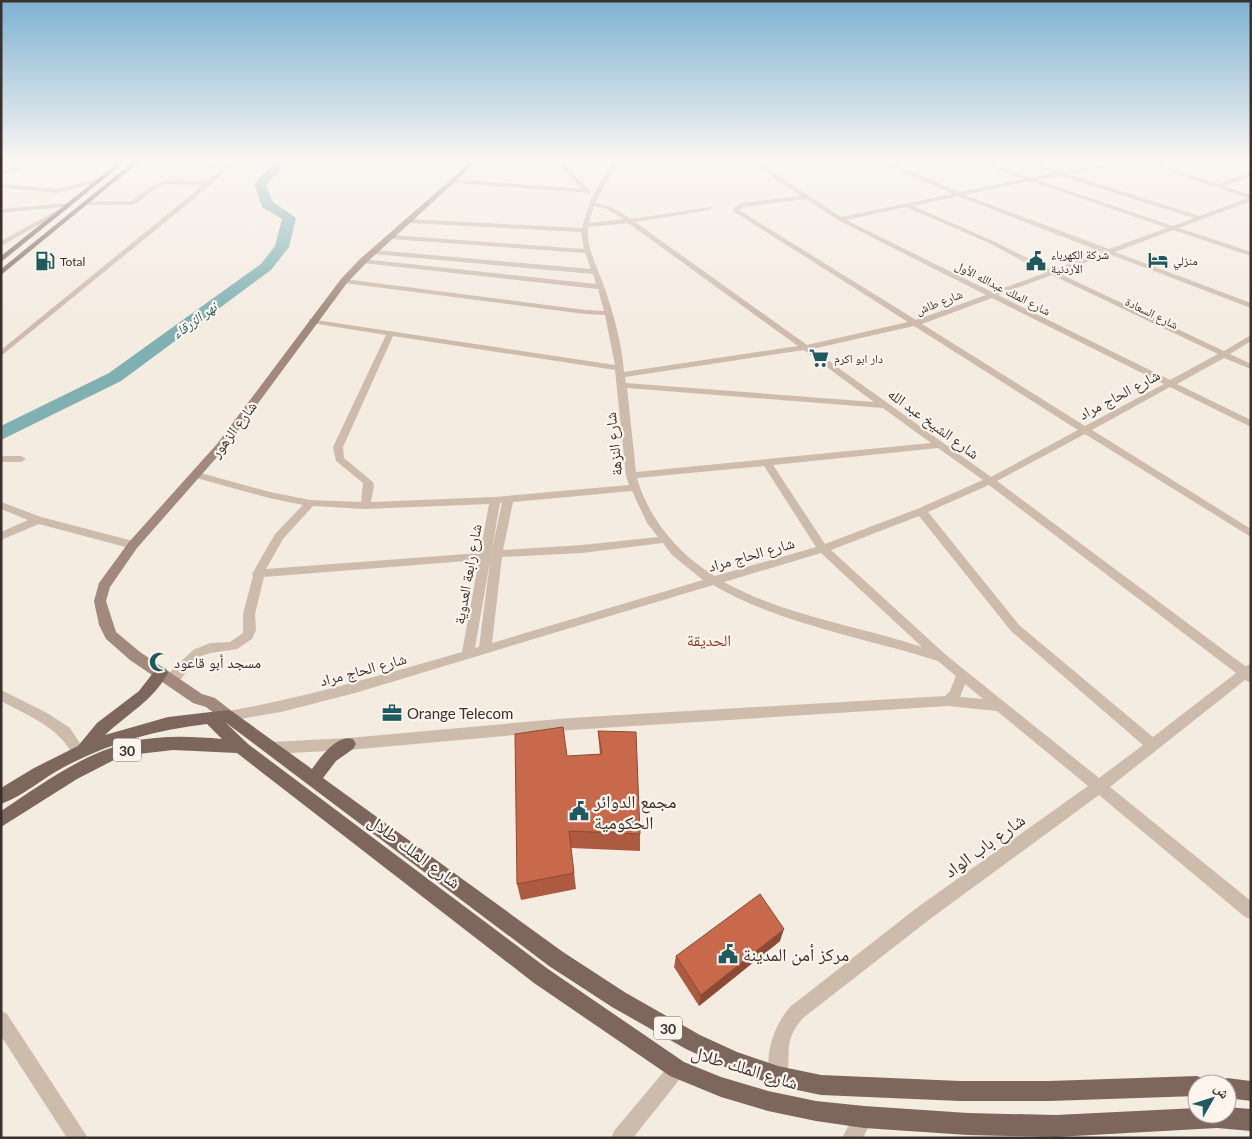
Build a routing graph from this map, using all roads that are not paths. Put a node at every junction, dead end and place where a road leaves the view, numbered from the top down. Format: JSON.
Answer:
{"nodes":[{"id":1,"x":54,"y":214,"type":"edge"},
{"id":2,"x":58,"y":214,"type":"edge"},
{"id":3,"x":72,"y":214,"type":"edge"},
{"id":4,"x":171,"y":214,"type":"edge"},
{"id":5,"x":416,"y":214,"type":"edge"},
{"id":6,"x":590,"y":214,"type":"edge"},
{"id":7,"x":619,"y":214,"type":"edge"},
{"id":8,"x":671,"y":214,"type":"edge"},
{"id":9,"x":742,"y":214,"type":"edge"},
{"id":10,"x":833,"y":214,"type":"edge"},
{"id":11,"x":863,"y":214,"type":"edge"},
{"id":12,"x":927,"y":214,"type":"edge"},
{"id":13,"x":1011,"y":214,"type":"edge"},
{"id":14,"x":1136,"y":214,"type":"edge"},
{"id":15,"x":1188,"y":214,"type":"edge"},
{"id":16,"x":1205,"y":214,"type":"edge"},
{"id":17,"x":1197,"y":217,"type":"junction"},
{"id":18,"x":840,"y":219,"type":"junction"},
{"id":19,"x":408,"y":221,"type":"junction"},
{"id":20,"x":628,"y":221,"type":"junction"},
{"id":21,"x":1174,"y":227,"type":"junction"},
{"id":22,"x":585,"y":228,"type":"junction"},
{"id":23,"x":390,"y":237,"type":"junction"},
{"id":24,"x":1,"y":244,"type":"edge"},
{"id":25,"x":589,"y":251,"type":"junction"},
{"id":26,"x":374,"y":252,"type":"junction"},
{"id":27,"x":1108,"y":252,"type":"junction"},
{"id":28,"x":1251,"y":254,"type":"edge"},
{"id":29,"x":1,"y":260,"type":"edge"},
{"id":30,"x":363,"y":261,"type":"junction"},
{"id":31,"x":596,"y":272,"type":"junction"},
{"id":32,"x":1,"y":273,"type":"edge"},
{"id":33,"x":1049,"y":273,"type":"junction"},
{"id":34,"x":344,"y":281,"type":"junction"},
{"id":35,"x":601,"y":287,"type":"junction"},
{"id":36,"x":990,"y":294,"type":"junction"},
{"id":37,"x":1251,"y":306,"type":"edge"},
{"id":38,"x":608,"y":313,"type":"junction"},
{"id":39,"x":312,"y":321,"type":"junction"},
{"id":40,"x":916,"y":324,"type":"junction"},
{"id":41,"x":390,"y":334,"type":"junction"},
{"id":42,"x":1251,"y":338,"type":"edge"},
{"id":43,"x":804,"y":348,"type":"junction"},
{"id":44,"x":1,"y":354,"type":"edge"},
{"id":45,"x":1221,"y":356,"type":"junction"},
{"id":46,"x":1251,"y":367,"type":"edge"},
{"id":47,"x":1251,"y":373,"type":"edge"},
{"id":48,"x":622,"y":376,"type":"junction"},
{"id":49,"x":1170,"y":384,"type":"junction"},
{"id":50,"x":884,"y":406,"type":"junction"},
{"id":51,"x":1251,"y":424,"type":"edge"},
{"id":52,"x":1083,"y":430,"type":"junction"},
{"id":53,"x":940,"y":446,"type":"junction"},
{"id":54,"x":1,"y":459,"type":"edge"},
{"id":55,"x":21,"y":459,"type":"dead end"},
{"id":56,"x":766,"y":462,"type":"junction"},
{"id":57,"x":197,"y":475,"type":"junction"},
{"id":58,"x":631,"y":476,"type":"junction"},
{"id":59,"x":990,"y":481,"type":"junction"},
{"id":60,"x":634,"y":488,"type":"junction"},
{"id":61,"x":508,"y":498,"type":"junction"},
{"id":62,"x":495,"y":500,"type":"junction"},
{"id":63,"x":310,"y":503,"type":"junction"},
{"id":64,"x":1,"y":506,"type":"edge"},
{"id":65,"x":365,"y":506,"type":"junction"},
{"id":66,"x":921,"y":511,"type":"junction"},
{"id":67,"x":38,"y":520,"type":"junction"},
{"id":68,"x":1251,"y":534,"type":"edge"},
{"id":69,"x":1,"y":536,"type":"edge"},
{"id":70,"x":662,"y":540,"type":"junction"},
{"id":71,"x":133,"y":545,"type":"junction"},
{"id":72,"x":823,"y":549,"type":"junction"},
{"id":73,"x":497,"y":554,"type":"junction"},
{"id":74,"x":485,"y":556,"type":"junction"},
{"id":75,"x":258,"y":574,"type":"junction"},
{"id":76,"x":713,"y":581,"type":"junction"},
{"id":77,"x":485,"y":649,"type":"junction"},
{"id":78,"x":468,"y":654,"type":"junction"},
{"id":79,"x":942,"y":658,"type":"junction"},
{"id":80,"x":963,"y":674,"type":"junction"},
{"id":81,"x":1249,"y":674,"type":"edge"},
{"id":82,"x":166,"y":676,"type":"junction"},
{"id":83,"x":1,"y":695,"type":"edge"},
{"id":84,"x":948,"y":700,"type":"junction"},
{"id":85,"x":1002,"y":706,"type":"junction"},
{"id":86,"x":219,"y":717,"type":"junction"},
{"id":87,"x":348,"y":744,"type":"junction"},
{"id":88,"x":1153,"y":745,"type":"junction"},
{"id":89,"x":241,"y":747,"type":"junction"},
{"id":90,"x":271,"y":748,"type":"junction"},
{"id":91,"x":81,"y":749,"type":"junction"},
{"id":92,"x":313,"y":779,"type":"junction"},
{"id":93,"x":1100,"y":786,"type":"junction"},
{"id":94,"x":1,"y":797,"type":"edge"},
{"id":95,"x":1,"y":820,"type":"edge"},
{"id":96,"x":1251,"y":912,"type":"edge"},
{"id":97,"x":2,"y":1024,"type":"edge"},
{"id":98,"x":677,"y":1070,"type":"junction"},
{"id":99,"x":778,"y":1076,"type":"junction"},
{"id":100,"x":1187,"y":1086,"type":"edge"},
{"id":101,"x":1237,"y":1089,"type":"edge"},
{"id":102,"x":1251,"y":1091,"type":"edge"},
{"id":103,"x":864,"y":1117,"type":"junction"},
{"id":104,"x":1251,"y":1120,"type":"edge"},
{"id":105,"x":78,"y":1138,"type":"edge"},
{"id":106,"x":621,"y":1138,"type":"edge"},
{"id":107,"x":852,"y":1138,"type":"edge"}],
"edges":[{"from":1,"to":24,"type":"street"},
{"from":2,"to":29,"type":"main road"},
{"from":3,"to":32,"type":"main road"},
{"from":4,"to":44,"type":"street"},
{"from":5,"to":19,"type":"main road","name":"شارع الزهور"},
{"from":6,"to":22,"type":"street"},
{"from":7,"to":20,"type":"street","name":"شارع الشيخ عبد الله"},
{"from":8,"to":20,"type":"street"},
{"from":9,"to":40,"type":"street"},
{"from":10,"to":18,"type":"street","name":"شارع الملك عبدالله الأول"},
{"from":11,"to":18,"type":"street"},
{"from":12,"to":33,"type":"street","name":"شارع السعادة"},
{"from":13,"to":27,"type":"street"},
{"from":14,"to":21,"type":"street"},
{"from":15,"to":17,"type":"street"},
{"from":16,"to":17,"type":"street","name":"شارع طاش"},
{"from":17,"to":21,"type":"street","name":"شارع طاش"},
{"from":18,"to":36,"type":"street","name":"شارع الملك عبدالله الأول"},
{"from":19,"to":22,"type":"street"},
{"from":19,"to":23,"type":"main road","name":"شارع الزهور"},
{"from":20,"to":22,"type":"street"},
{"from":20,"to":43,"type":"street","name":"شارع الشيخ عبد الله"},
{"from":21,"to":27,"type":"street","name":"شارع طاش"},
{"from":21,"to":28,"type":"street"},
{"from":22,"to":25,"type":"street","name":"شارع النزهة"},
{"from":23,"to":25,"type":"street"},
{"from":23,"to":26,"type":"main road","name":"شارع الزهور"},
{"from":25,"to":31,"type":"street","name":"شارع النزهة"},
{"from":26,"to":30,"type":"main road","name":"شارع الزهور"},
{"from":26,"to":31,"type":"street"},
{"from":27,"to":33,"type":"street","name":"شارع طاش"},
{"from":27,"to":37,"type":"street"},
{"from":30,"to":34,"type":"main road","name":"شارع الزهور"},
{"from":30,"to":35,"type":"street"},
{"from":31,"to":35,"type":"street","name":"شارع النزهة"},
{"from":33,"to":36,"type":"street","name":"شارع طاش"},
{"from":33,"to":45,"type":"street","name":"شارع السعادة"},
{"from":34,"to":38,"type":"street"},
{"from":34,"to":39,"type":"main road","name":"شارع الزهور"},
{"from":35,"to":38,"type":"street","name":"شارع النزهة"},
{"from":36,"to":40,"type":"street","name":"شارع طاش"},
{"from":36,"to":49,"type":"street","name":"شارع الملك عبدالله الأول"},
{"from":38,"to":48,"type":"street","name":"شارع النزهة"},
{"from":39,"to":41,"type":"street"},
{"from":39,"to":57,"type":"main road","name":"شارع الزهور"},
{"from":40,"to":43,"type":"street","name":"شارع طاش"},
{"from":40,"to":52,"type":"street"},
{"from":41,"to":48,"type":"street"},
{"from":41,"to":65,"type":"street"},
{"from":42,"to":45,"type":"street","name":"شارع الحاج مراد"},
{"from":43,"to":48,"type":"street","name":"شارع طاش"},
{"from":43,"to":50,"type":"street","name":"شارع الشيخ عبد الله"},
{"from":45,"to":46,"type":"street","name":"شارع السعادة"},
{"from":45,"to":47,"type":"street","name":"شارع السعادة"},
{"from":45,"to":49,"type":"street","name":"شارع الحاج مراد"},
{"from":48,"to":50,"type":"street"},
{"from":48,"to":58,"type":"street","name":"شارع النزهة"},
{"from":49,"to":51,"type":"street","name":"شارع الملك عبدالله الأول"},
{"from":49,"to":52,"type":"street","name":"شارع الحاج مراد"},
{"from":50,"to":53,"type":"street","name":"شارع الشيخ عبد الله"},
{"from":52,"to":59,"type":"street","name":"شارع الحاج مراد"},
{"from":52,"to":68,"type":"street"},
{"from":53,"to":56,"type":"street"},
{"from":53,"to":59,"type":"street","name":"شارع الشيخ عبد الله"},
{"from":54,"to":55,"type":"street"},
{"from":56,"to":58,"type":"street"},
{"from":56,"to":72,"type":"street"},
{"from":57,"to":63,"type":"street"},
{"from":57,"to":71,"type":"main road","name":"شارع الزهور"},
{"from":58,"to":60,"type":"street","name":"شارع النزهة"},
{"from":59,"to":66,"type":"street","name":"شارع الحاج مراد"},
{"from":59,"to":81,"type":"street","name":"شارع الشيخ عبد الله"},
{"from":60,"to":61,"type":"street"},
{"from":60,"to":70,"type":"street","name":"شارع النزهة"},
{"from":61,"to":62,"type":"street"},
{"from":61,"to":73,"type":"street","name":"شارع رابعة العدوية"},
{"from":62,"to":65,"type":"street"},
{"from":62,"to":74,"type":"street","name":"شارع رابعة العدوية"},
{"from":63,"to":65,"type":"street"},
{"from":63,"to":75,"type":"street"},
{"from":64,"to":67,"type":"street"},
{"from":66,"to":72,"type":"street","name":"شارع الحاج مراد"},
{"from":66,"to":88,"type":"street"},
{"from":67,"to":69,"type":"street"},
{"from":67,"to":71,"type":"street"},
{"from":70,"to":73,"type":"street"},
{"from":70,"to":76,"type":"street","name":"شارع النزهة"},
{"from":71,"to":82,"type":"main road","name":"شارع الزهور"},
{"from":72,"to":76,"type":"street","name":"شارع الحاج مراد"},
{"from":72,"to":79,"type":"street"},
{"from":73,"to":77,"type":"street","name":"شارع رابعة العدوية"},
{"from":74,"to":75,"type":"street"},
{"from":74,"to":78,"type":"street","name":"شارع رابعة العدوية"},
{"from":75,"to":82,"type":"street"},
{"from":76,"to":77,"type":"street","name":"شارع الحاج مراد"},
{"from":76,"to":79,"type":"street","name":"شارع النزهة"},
{"from":77,"to":78,"type":"street","name":"شارع الحاج مراد"},
{"from":78,"to":86,"type":"street","name":"شارع الحاج مراد"},
{"from":79,"to":80,"type":"street"},
{"from":80,"to":84,"type":"street"},
{"from":80,"to":85,"type":"street"},
{"from":81,"to":88,"type":"street","name":"شارع باب الواد"},
{"from":82,"to":86,"type":"main road","name":"شارع الزهور"},
{"from":82,"to":91,"type":"main road"},
{"from":83,"to":91,"type":"street"},
{"from":84,"to":85,"type":"street"},
{"from":84,"to":87,"type":"street"},
{"from":85,"to":93,"type":"street"},
{"from":86,"to":89,"type":"main road","name":"شارع الملك طلال","number":"30"},
{"from":86,"to":90,"type":"main road","name":"شارع الملك طلال","number":"30"},
{"from":86,"to":91,"type":"main road","number":"30"},
{"from":87,"to":90,"type":"street"},
{"from":87,"to":92,"type":"main road"},
{"from":88,"to":93,"type":"street","name":"شارع باب الواد"},
{"from":89,"to":90,"type":"main road","number":"30"},
{"from":89,"to":95,"type":"main road","number":"30"},
{"from":89,"to":98,"type":"main road","name":"شارع الملك طلال","number":"30"},
{"from":90,"to":92,"type":"main road","name":"شارع الملك طلال","number":"30"},
{"from":91,"to":94,"type":"main road","number":"30"},
{"from":92,"to":99,"type":"main road","name":"شارع الملك طلال","number":"30"},
{"from":93,"to":96,"type":"street"},
{"from":93,"to":99,"type":"street","name":"شارع باب الواد"},
{"from":97,"to":105,"type":"street"},
{"from":98,"to":103,"type":"main road","name":"شارع الملك طلال","number":"30"},
{"from":98,"to":106,"type":"street"},
{"from":99,"to":100,"type":"main road","name":"شارع الملك طلال","number":"30"},
{"from":101,"to":102,"type":"main road"},
{"from":103,"to":104,"type":"main road","name":"شارع الملك طلال","number":"30"},
{"from":103,"to":107,"type":"street"}]}
